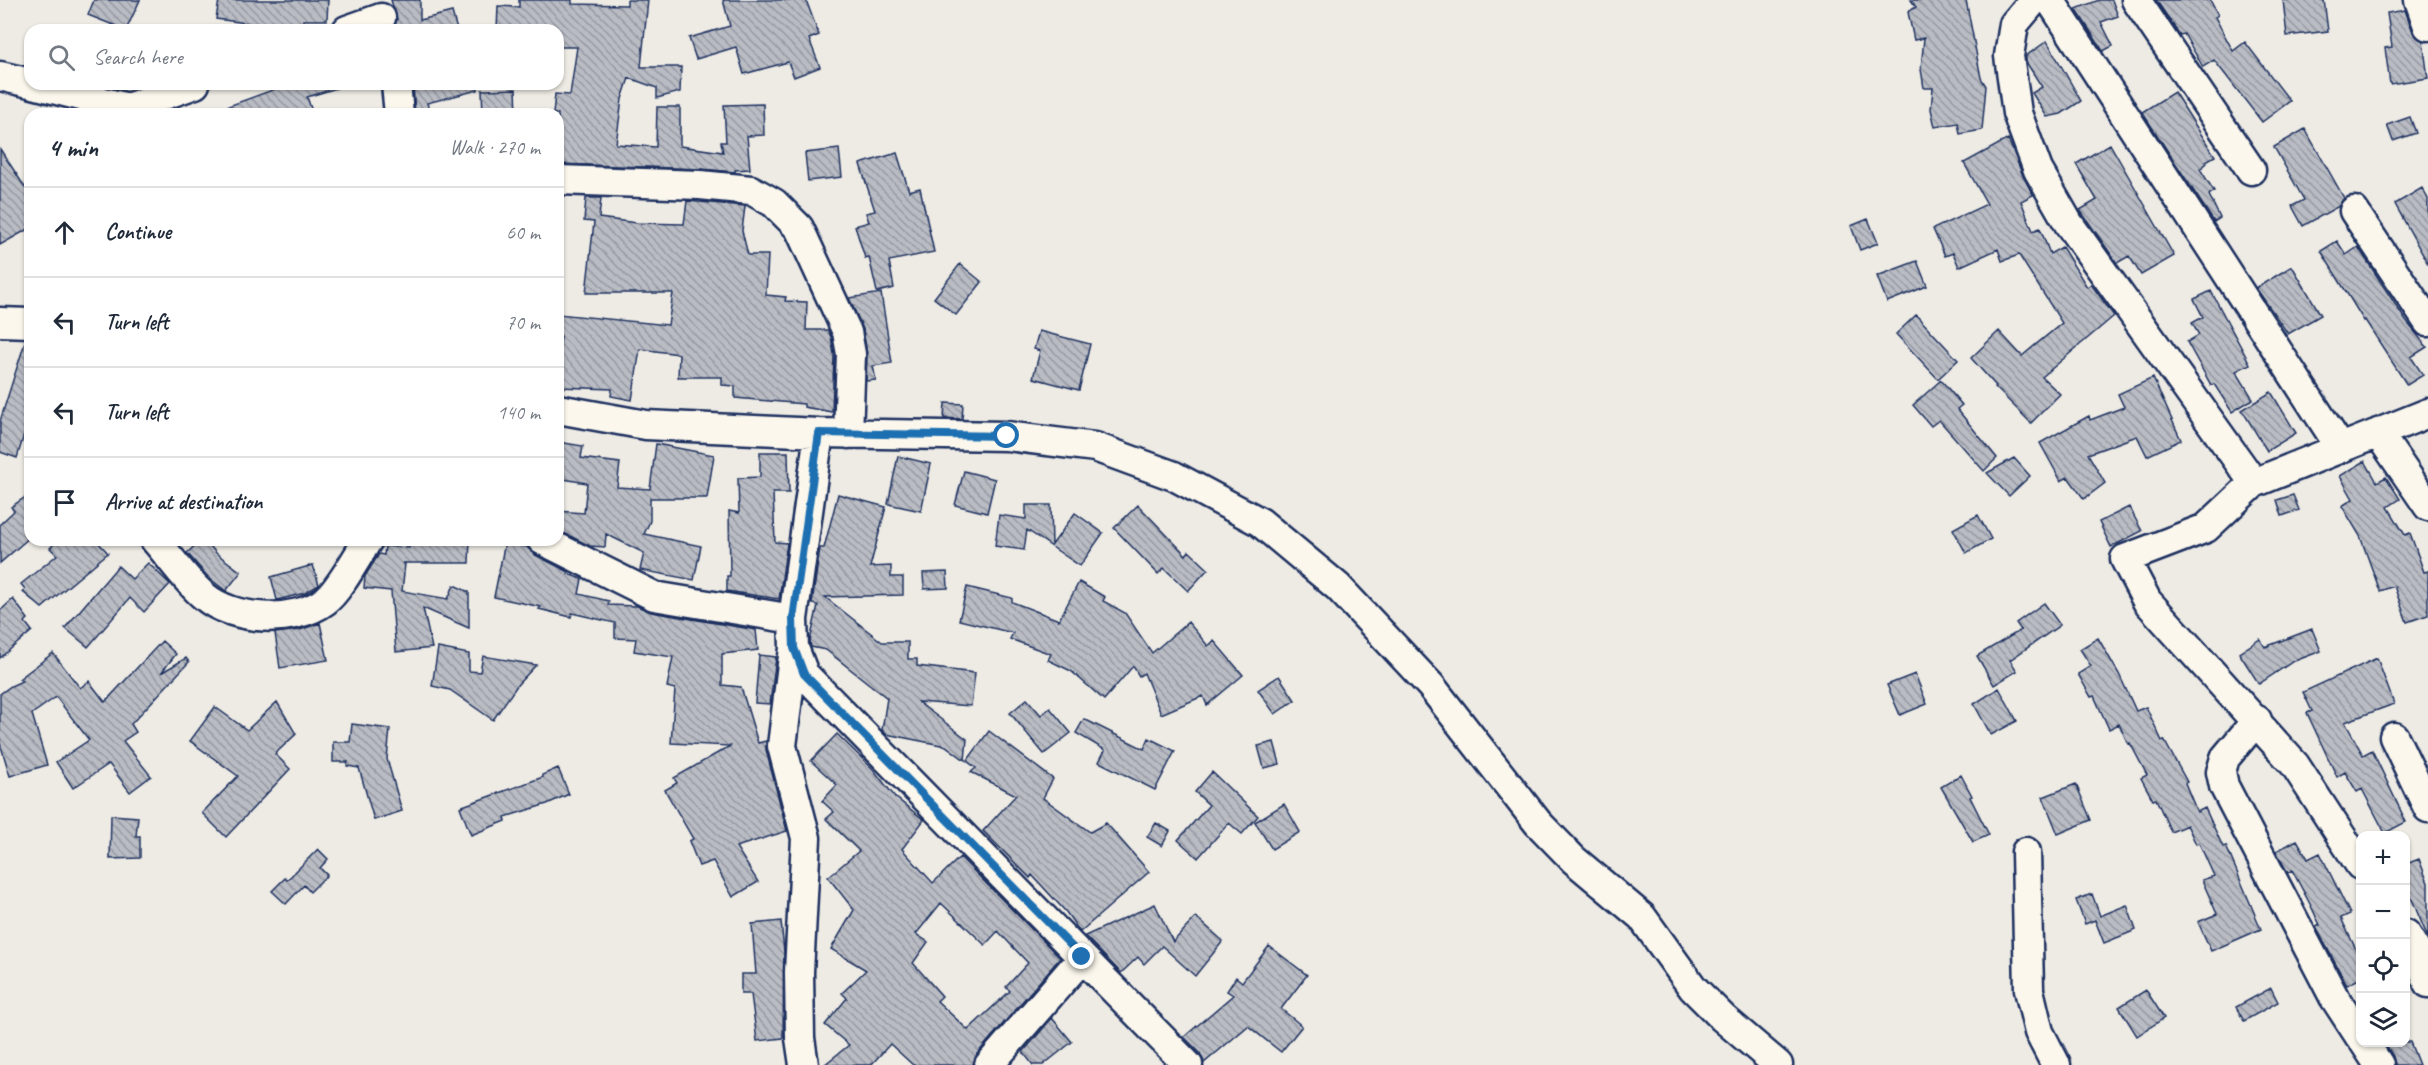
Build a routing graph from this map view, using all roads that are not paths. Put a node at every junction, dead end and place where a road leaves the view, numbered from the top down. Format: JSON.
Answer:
{"nodes":[{"id":1,"x":2034,"y":0,"type":"edge"},
{"id":2,"x":2050,"y":0,"type":"edge"},
{"id":3,"x":2136,"y":0,"type":"edge"},
{"id":4,"x":2419,"y":0,"type":"edge"},
{"id":5,"x":380,"y":16,"type":"edge"},
{"id":6,"x":361,"y":24,"type":"edge"},
{"id":7,"x":2428,"y":27,"type":"edge"},
{"id":8,"x":0,"y":76,"type":"edge"},
{"id":9,"x":24,"y":82,"type":"edge"},
{"id":10,"x":54,"y":90,"type":"edge"},
{"id":11,"x":181,"y":90,"type":"edge"},
{"id":12,"x":397,"y":90,"type":"edge"},
{"id":13,"x":119,"y":108,"type":"edge"},
{"id":14,"x":137,"y":108,"type":"edge"},
{"id":15,"x":398,"y":108,"type":"edge"},
{"id":16,"x":2252,"y":170,"type":"dead end"},
{"id":17,"x":564,"y":180,"type":"edge"},
{"id":18,"x":2354,"y":212,"type":"dead end"},
{"id":19,"x":0,"y":322,"type":"edge"},
{"id":20,"x":2428,"y":322,"type":"edge"},
{"id":21,"x":24,"y":323,"type":"edge"},
{"id":22,"x":564,"y":410,"type":"edge"},
{"id":23,"x":2428,"y":413,"type":"edge"},
{"id":24,"x":819,"y":433,"type":"junction"},
{"id":25,"x":2378,"y":433,"type":"junction"},
{"id":26,"x":848,"y":434,"type":"junction"},
{"id":27,"x":2340,"y":447,"type":"junction"},
{"id":28,"x":2254,"y":483,"type":"junction"},
{"id":29,"x":2428,"y":506,"type":"edge"},
{"id":30,"x":160,"y":546,"type":"edge"},
{"id":31,"x":364,"y":546,"type":"edge"},
{"id":32,"x":554,"y":546,"type":"edge"},
{"id":33,"x":793,"y":619,"type":"junction"},
{"id":34,"x":794,"y":648,"type":"junction"},
{"id":35,"x":2257,"y":720,"type":"junction"},
{"id":36,"x":2394,"y":737,"type":"dead end"},
{"id":37,"x":2428,"y":808,"type":"edge"},
{"id":38,"x":2026,"y":852,"type":"dead end"},
{"id":39,"x":2356,"y":857,"type":"edge"},
{"id":40,"x":2409,"y":939,"type":"edge"},
{"id":41,"x":1082,"y":957,"type":"junction"},
{"id":42,"x":2428,"y":983,"type":"edge"},
{"id":43,"x":2356,"y":1030,"type":"edge"},
{"id":44,"x":2367,"y":1047,"type":"edge"},
{"id":45,"x":804,"y":1065,"type":"edge"},
{"id":46,"x":989,"y":1065,"type":"edge"},
{"id":47,"x":1188,"y":1065,"type":"edge"},
{"id":48,"x":1778,"y":1065,"type":"edge"},
{"id":49,"x":2056,"y":1065,"type":"edge"},
{"id":50,"x":2379,"y":1065,"type":"edge"}],
"edges":[{"from":1,"to":28,"type":"street"},
{"from":2,"to":27,"type":"street"},
{"from":3,"to":16,"type":"street"},
{"from":4,"to":7,"type":"street"},
{"from":5,"to":6,"type":"street"},
{"from":8,"to":9,"type":"street"},
{"from":10,"to":13,"type":"street"},
{"from":11,"to":14,"type":"street"},
{"from":12,"to":15,"type":"street"},
{"from":17,"to":26,"type":"street"},
{"from":18,"to":20,"type":"street"},
{"from":19,"to":21,"type":"street"},
{"from":22,"to":24,"type":"street"},
{"from":23,"to":25,"type":"street"},
{"from":24,"to":26,"type":"street"},
{"from":24,"to":33,"type":"street"},
{"from":25,"to":27,"type":"street"},
{"from":25,"to":29,"type":"street"},
{"from":26,"to":48,"type":"street"},
{"from":27,"to":28,"type":"street"},
{"from":28,"to":35,"type":"street"},
{"from":30,"to":31,"type":"street"},
{"from":32,"to":33,"type":"street"},
{"from":33,"to":34,"type":"street"},
{"from":34,"to":41,"type":"street"},
{"from":34,"to":45,"type":"street"},
{"from":35,"to":39,"type":"street"},
{"from":35,"to":43,"type":"street"},
{"from":36,"to":37,"type":"street"},
{"from":38,"to":49,"type":"street"},
{"from":40,"to":42,"type":"street"},
{"from":41,"to":46,"type":"street"},
{"from":41,"to":47,"type":"street"},
{"from":44,"to":50,"type":"street"}]}
